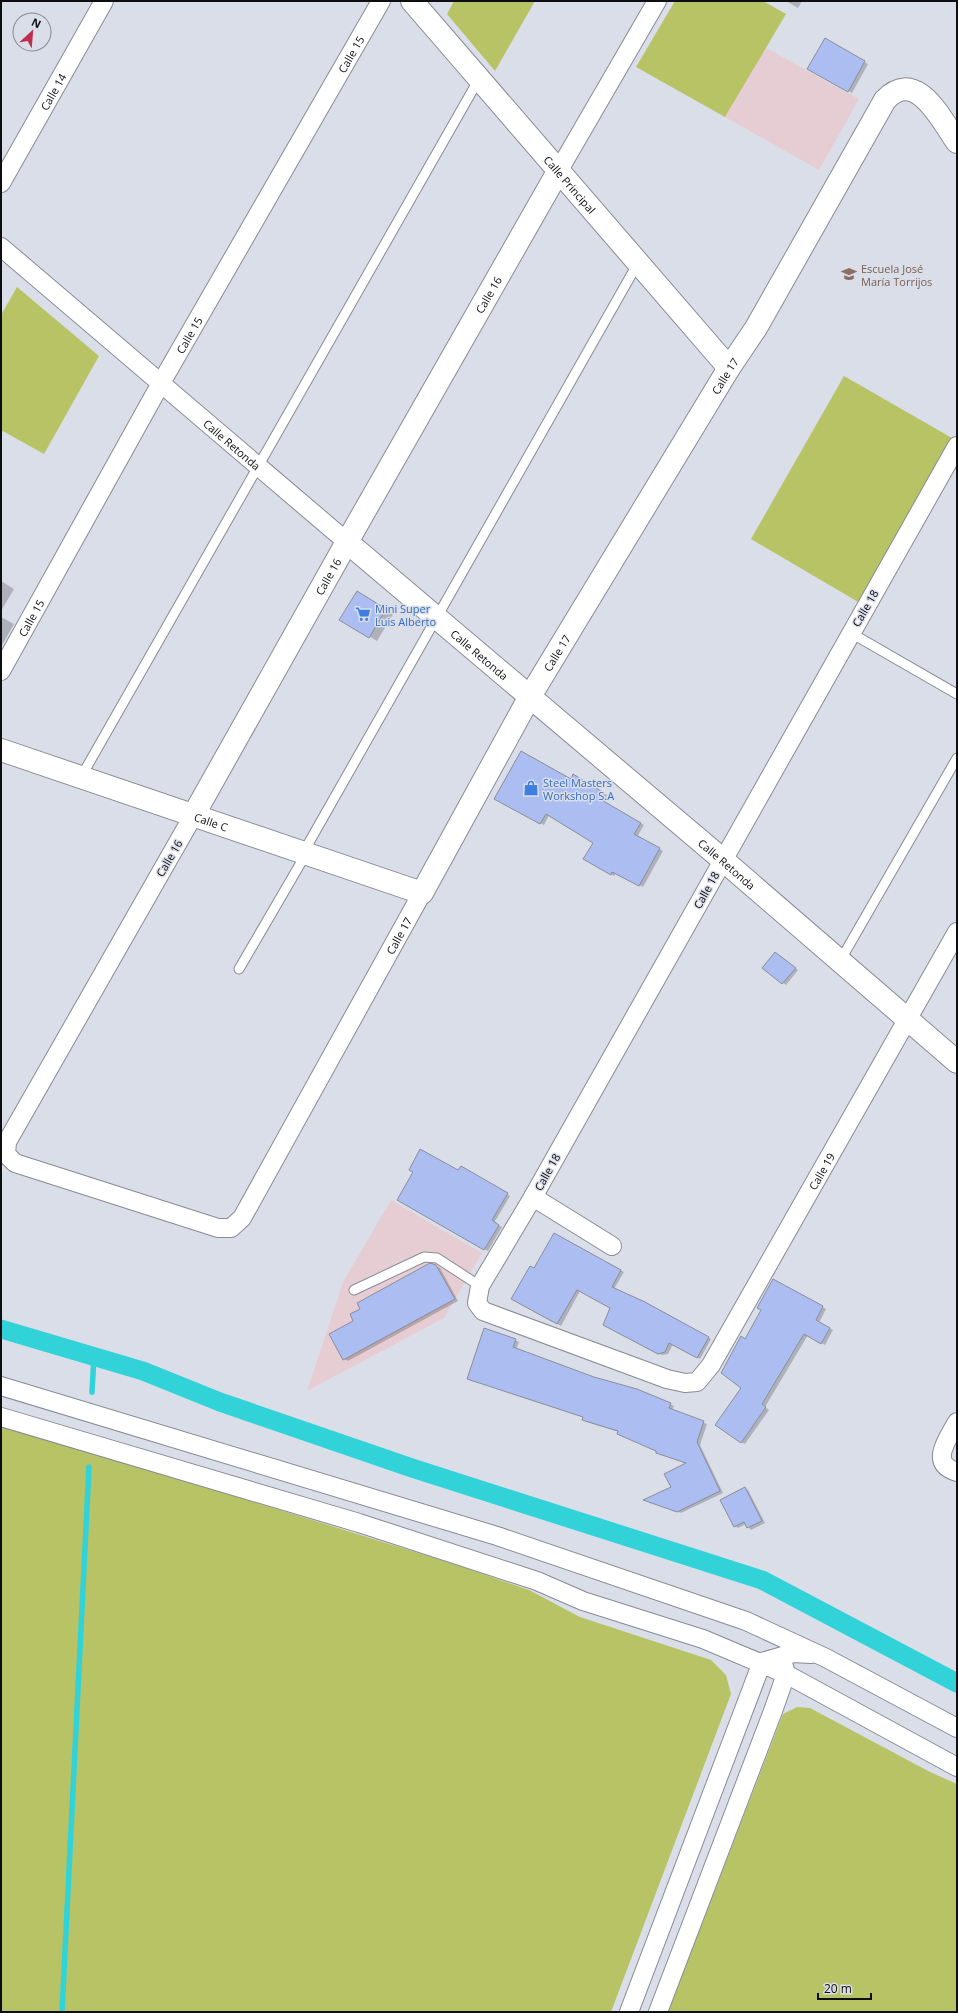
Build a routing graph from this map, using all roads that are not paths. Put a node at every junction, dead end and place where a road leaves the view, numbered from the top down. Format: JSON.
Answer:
{"nodes":[{"id":1,"x":104,"y":1,"type":"edge"},
{"id":2,"x":381,"y":1,"type":"edge"},
{"id":3,"x":412,"y":1,"type":"edge"},
{"id":4,"x":657,"y":1,"type":"edge"},
{"id":5,"x":479,"y":78,"type":"junction"},
{"id":6,"x":957,"y":142,"type":"edge"},
{"id":7,"x":559,"y":170,"type":"junction"},
{"id":8,"x":1,"y":183,"type":"edge"},
{"id":9,"x":1,"y":247,"type":"edge"},
{"id":10,"x":638,"y":262,"type":"junction"},
{"id":11,"x":729,"y":368,"type":"junction"},
{"id":12,"x":161,"y":383,"type":"junction"},
{"id":13,"x":957,"y":446,"type":"edge"},
{"id":14,"x":258,"y":466,"type":"junction"},
{"id":15,"x":347,"y":542,"type":"junction"},
{"id":16,"x":436,"y":618,"type":"junction"},
{"id":17,"x":851,"y":633,"type":"junction"},
{"id":18,"x":1,"y":671,"type":"edge"},
{"id":19,"x":957,"y":694,"type":"edge"},
{"id":20,"x":529,"y":698,"type":"junction"},
{"id":21,"x":1,"y":750,"type":"edge"},
{"id":22,"x":957,"y":758,"type":"edge"},
{"id":23,"x":81,"y":777,"type":"junction"},
{"id":24,"x":193,"y":816,"type":"junction"},
{"id":25,"x":304,"y":853,"type":"junction"},
{"id":26,"x":723,"y":860,"type":"junction"},
{"id":27,"x":422,"y":893,"type":"junction"},
{"id":28,"x":957,"y":932,"type":"edge"},
{"id":29,"x":840,"y":961,"type":"junction"},
{"id":30,"x":239,"y":969,"type":"dead end"},
{"id":31,"x":907,"y":1019,"type":"junction"},
{"id":32,"x":957,"y":1062,"type":"edge"},
{"id":33,"x":533,"y":1197,"type":"junction"},
{"id":34,"x":231,"y":1228,"type":"joint"},
{"id":35,"x":612,"y":1246,"type":"dead end"},
{"id":36,"x":479,"y":1289,"type":"junction"},
{"id":37,"x":354,"y":1290,"type":"dead end"},
{"id":38,"x":1,"y":1386,"type":"edge"},
{"id":39,"x":8,"y":1418,"type":"edge"},
{"id":40,"x":957,"y":1422,"type":"edge"},
{"id":41,"x":957,"y":1472,"type":"edge"},
{"id":42,"x":746,"y":1621,"type":"junction"},
{"id":43,"x":781,"y":1655,"type":"junction"},
{"id":44,"x":826,"y":1658,"type":"junction"},
{"id":45,"x":762,"y":1662,"type":"junction"},
{"id":46,"x":786,"y":1674,"type":"junction"},
{"id":47,"x":957,"y":1728,"type":"edge"},
{"id":48,"x":957,"y":1767,"type":"edge"},
{"id":49,"x":629,"y":2012,"type":"edge"},
{"id":50,"x":658,"y":2012,"type":"edge"}],
"edges":[{"from":1,"to":8,"type":"street","name":"Calle 14"},
{"from":2,"to":12,"type":"street","name":"Calle 15"},
{"from":3,"to":5,"type":"street","name":"Calle Principal"},
{"from":4,"to":7,"type":"street","name":"Calle 16"},
{"from":5,"to":7,"type":"street","name":"Calle Principal"},
{"from":5,"to":14,"type":"lane"},
{"from":6,"to":11,"type":"street","name":"Calle 17"},
{"from":7,"to":10,"type":"street","name":"Calle Principal"},
{"from":7,"to":15,"type":"street","name":"Calle 16"},
{"from":9,"to":12,"type":"street","name":"Calle Retonda"},
{"from":10,"to":11,"type":"street","name":"Calle Principal"},
{"from":10,"to":16,"type":"lane"},
{"from":11,"to":20,"type":"street","name":"Calle 17"},
{"from":12,"to":14,"type":"street","name":"Calle Retonda"},
{"from":12,"to":18,"type":"street","name":"Calle 15"},
{"from":13,"to":17,"type":"street","name":"Calle 18"},
{"from":14,"to":15,"type":"street","name":"Calle Retonda"},
{"from":14,"to":23,"type":"lane"},
{"from":15,"to":16,"type":"street","name":"Calle Retonda"},
{"from":15,"to":24,"type":"street","name":"Calle 16"},
{"from":16,"to":20,"type":"street","name":"Calle Retonda"},
{"from":16,"to":25,"type":"lane"},
{"from":17,"to":19,"type":"lane"},
{"from":17,"to":26,"type":"street","name":"Calle 18"},
{"from":20,"to":26,"type":"street","name":"Calle Retonda"},
{"from":20,"to":27,"type":"street","name":"Calle 17"},
{"from":21,"to":23,"type":"street","name":"Calle C"},
{"from":22,"to":29,"type":"lane"},
{"from":23,"to":24,"type":"street","name":"Calle C"},
{"from":24,"to":25,"type":"street","name":"Calle C"},
{"from":24,"to":34,"type":"street","name":"Calle 16"},
{"from":25,"to":27,"type":"street","name":"Calle C"},
{"from":25,"to":30,"type":"lane"},
{"from":26,"to":29,"type":"street","name":"Calle Retonda"},
{"from":26,"to":33,"type":"street","name":"Calle 18"},
{"from":27,"to":34,"type":"street","name":"Calle 17"},
{"from":28,"to":31,"type":"street","name":"Calle 19"},
{"from":29,"to":31,"type":"street","name":"Calle Retonda"},
{"from":31,"to":32,"type":"street","name":"Calle Retonda"},
{"from":31,"to":36,"type":"street","name":"Calle 19"},
{"from":33,"to":35,"type":"street"},
{"from":33,"to":36,"type":"street","name":"Calle 18"},
{"from":36,"to":37,"type":"lane"},
{"from":38,"to":42,"type":"street"},
{"from":39,"to":45,"type":"street"},
{"from":40,"to":41,"type":"street"},
{"from":42,"to":43,"type":"street"},
{"from":42,"to":44,"type":"street"},
{"from":43,"to":44,"type":"street"},
{"from":43,"to":45,"type":"street"},
{"from":43,"to":46,"type":"street"},
{"from":44,"to":47,"type":"street"},
{"from":45,"to":46,"type":"street"},
{"from":45,"to":49,"type":"street"},
{"from":46,"to":48,"type":"street"},
{"from":46,"to":50,"type":"street"}]}
